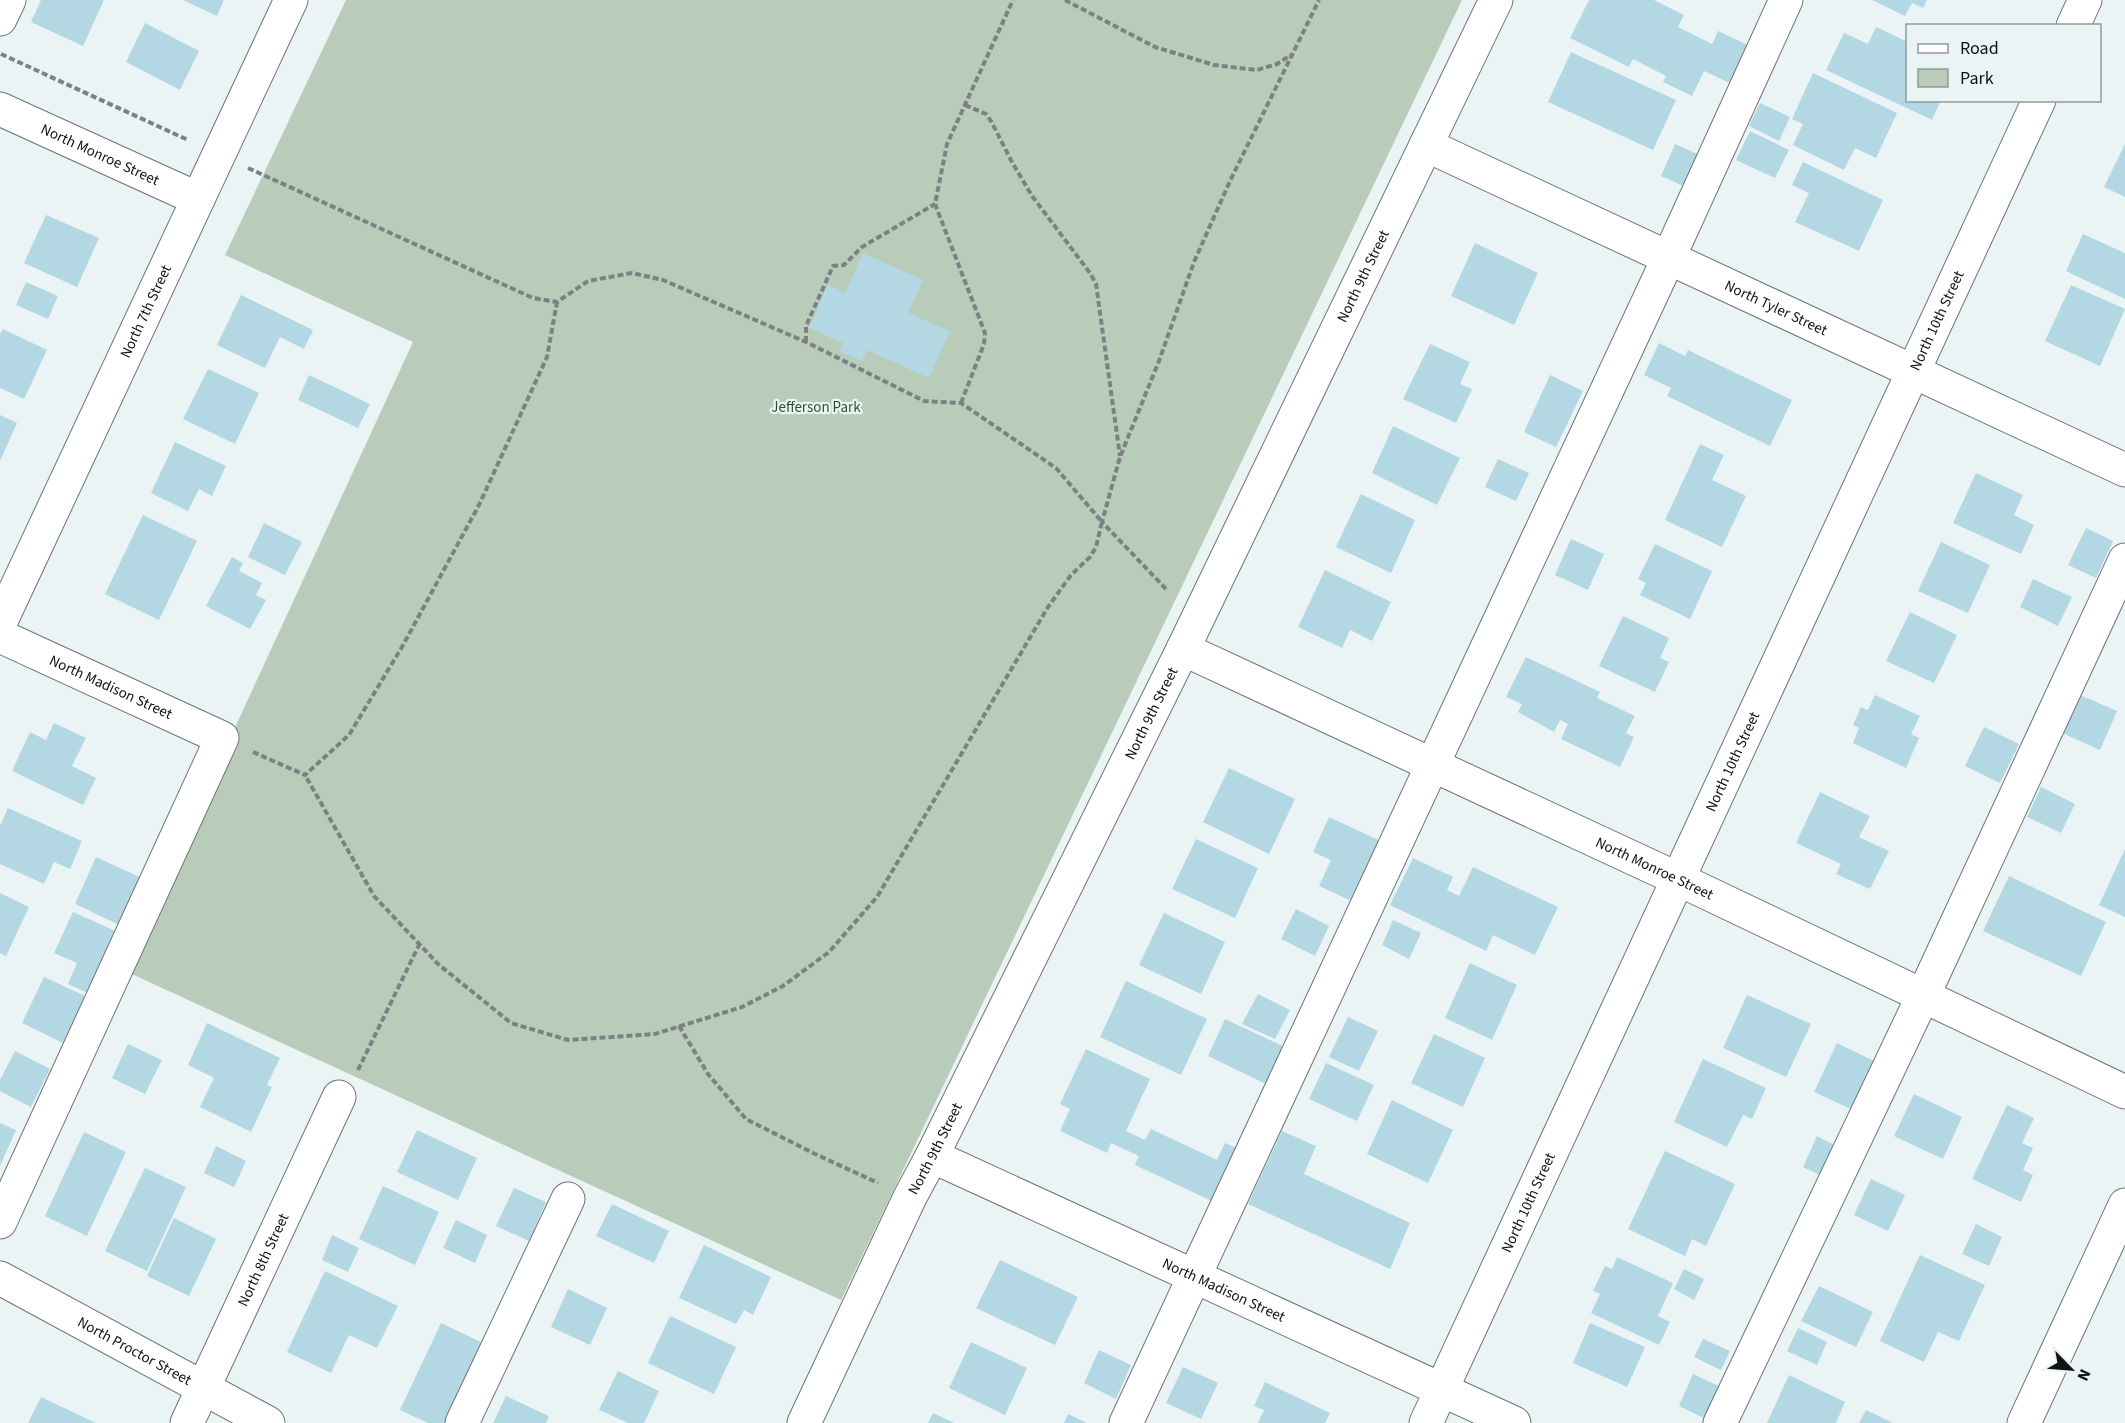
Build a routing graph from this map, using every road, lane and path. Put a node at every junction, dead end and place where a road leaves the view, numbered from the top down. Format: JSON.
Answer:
{"nodes":[{"id":1,"x":9,"y":0,"type":"edge"},
{"id":2,"x":291,"y":0,"type":"edge"},
{"id":3,"x":1013,"y":0,"type":"edge"},
{"id":4,"x":1065,"y":0,"type":"edge"},
{"id":5,"x":1319,"y":0,"type":"edge"},
{"id":6,"x":1496,"y":0,"type":"edge"},
{"id":7,"x":1786,"y":0,"type":"edge"},
{"id":8,"x":2085,"y":0,"type":"edge"},
{"id":9,"x":0,"y":19,"type":"edge"},
{"id":10,"x":2074,"y":24,"type":"edge"},
{"id":11,"x":0,"y":53,"type":"edge"},
{"id":12,"x":1292,"y":54,"type":"junction"},
{"id":13,"x":2038,"y":102,"type":"edge"},
{"id":14,"x":965,"y":105,"type":"junction"},
{"id":15,"x":0,"y":109,"type":"edge"},
{"id":16,"x":197,"y":144,"type":"dead end"},
{"id":17,"x":1426,"y":145,"type":"junction"},
{"id":18,"x":245,"y":166,"type":"dead end"},
{"id":19,"x":198,"y":200,"type":"junction"},
{"id":20,"x":935,"y":204,"type":"junction"},
{"id":21,"x":1669,"y":257,"type":"junction"},
{"id":22,"x":557,"y":302,"type":"junction"},
{"id":23,"x":806,"y":342,"type":"junction"},
{"id":24,"x":1913,"y":372,"type":"junction"},
{"id":25,"x":961,"y":404,"type":"junction"},
{"id":26,"x":1120,"y":456,"type":"junction"},
{"id":27,"x":2125,"y":470,"type":"edge"},
{"id":28,"x":1102,"y":522,"type":"junction"},
{"id":29,"x":2125,"y":560,"type":"edge"},
{"id":30,"x":1166,"y":589,"type":"dead end"},
{"id":31,"x":0,"y":623,"type":"edge"},
{"id":32,"x":0,"y":636,"type":"edge"},
{"id":33,"x":1183,"y":649,"type":"junction"},
{"id":34,"x":222,"y":738,"type":"junction"},
{"id":35,"x":1433,"y":765,"type":"junction"},
{"id":36,"x":305,"y":775,"type":"junction"},
{"id":37,"x":1678,"y":879,"type":"junction"},
{"id":38,"x":420,"y":944,"type":"junction"},
{"id":39,"x":1923,"y":996,"type":"junction"},
{"id":40,"x":679,"y":1026,"type":"junction"},
{"id":41,"x":2125,"y":1092,"type":"edge"},
{"id":42,"x":339,"y":1098,"type":"joint"},
{"id":43,"x":932,"y":1156,"type":"junction"},
{"id":44,"x":878,"y":1182,"type":"dead end"},
{"id":45,"x":568,"y":1198,"type":"dead end"},
{"id":46,"x":2125,"y":1205,"type":"edge"},
{"id":47,"x":0,"y":1222,"type":"edge"},
{"id":48,"x":1194,"y":1276,"type":"junction"},
{"id":49,"x":0,"y":1278,"type":"edge"},
{"id":50,"x":203,"y":1388,"type":"junction"},
{"id":51,"x":1441,"y":1391,"type":"junction"},
{"id":52,"x":187,"y":1423,"type":"edge"},
{"id":53,"x":268,"y":1423,"type":"edge"},
{"id":54,"x":462,"y":1423,"type":"edge"},
{"id":55,"x":804,"y":1423,"type":"edge"},
{"id":56,"x":1126,"y":1423,"type":"edge"},
{"id":57,"x":1426,"y":1423,"type":"edge"},
{"id":58,"x":1514,"y":1423,"type":"edge"},
{"id":59,"x":1720,"y":1423,"type":"edge"},
{"id":60,"x":2024,"y":1423,"type":"edge"}],
"edges":[{"from":1,"to":9,"type":"street"},
{"from":2,"to":19,"type":"street","name":"North 7th Street"},
{"from":3,"to":14,"type":"path"},
{"from":4,"to":12,"type":"path"},
{"from":5,"to":12,"type":"path"},
{"from":6,"to":17,"type":"street","name":"North 9th Street"},
{"from":7,"to":21,"type":"street"},
{"from":8,"to":10,"type":"street"},
{"from":11,"to":16,"type":"path"},
{"from":12,"to":26,"type":"path"},
{"from":13,"to":24,"type":"street","name":"North 10th Street"},
{"from":14,"to":20,"type":"path"},
{"from":14,"to":26,"type":"path"},
{"from":15,"to":19,"type":"street","name":"North Monroe Street"},
{"from":17,"to":21,"type":"street","name":"North Tyler Street"},
{"from":17,"to":33,"type":"street","name":"North 9th Street"},
{"from":18,"to":22,"type":"path"},
{"from":19,"to":31,"type":"street","name":"North 7th Street"},
{"from":20,"to":23,"type":"path"},
{"from":20,"to":25,"type":"path"},
{"from":21,"to":24,"type":"street","name":"North Tyler Street"},
{"from":21,"to":35,"type":"street"},
{"from":22,"to":23,"type":"path"},
{"from":22,"to":36,"type":"path"},
{"from":23,"to":25,"type":"path"},
{"from":24,"to":27,"type":"street","name":"North Tyler Street"},
{"from":24,"to":37,"type":"street","name":"North 10th Street"},
{"from":25,"to":28,"type":"path"},
{"from":26,"to":28,"type":"path"},
{"from":28,"to":30,"type":"path"},
{"from":28,"to":40,"type":"path"},
{"from":29,"to":39,"type":"street"},
{"from":32,"to":34,"type":"street","name":"North Madison Street"},
{"from":33,"to":35,"type":"street","name":"North Monroe Street"},
{"from":33,"to":43,"type":"street","name":"North 9th Street"},
{"from":34,"to":36,"type":"path"},
{"from":34,"to":47,"type":"street"},
{"from":35,"to":37,"type":"street","name":"North Monroe Street"},
{"from":35,"to":48,"type":"street"},
{"from":36,"to":38,"type":"path"},
{"from":37,"to":39,"type":"street","name":"North Monroe Street"},
{"from":37,"to":51,"type":"street","name":"North 10th Street"},
{"from":38,"to":40,"type":"path"},
{"from":38,"to":42,"type":"path"},
{"from":39,"to":41,"type":"street","name":"North Monroe Street"},
{"from":39,"to":59,"type":"street"},
{"from":40,"to":44,"type":"path"},
{"from":42,"to":50,"type":"street","name":"North 8th Street"},
{"from":43,"to":48,"type":"street","name":"North Madison Street"},
{"from":43,"to":55,"type":"street","name":"North 9th Street"},
{"from":45,"to":54,"type":"street"},
{"from":46,"to":60,"type":"street"},
{"from":48,"to":51,"type":"street","name":"North Madison Street"},
{"from":48,"to":56,"type":"street"},
{"from":49,"to":50,"type":"street","name":"North Proctor Street"},
{"from":50,"to":52,"type":"street","name":"North 8th Street"},
{"from":50,"to":53,"type":"street","name":"North Proctor Street"},
{"from":51,"to":57,"type":"street","name":"North 10th Street"},
{"from":51,"to":58,"type":"street","name":"North Madison Street"}]}
